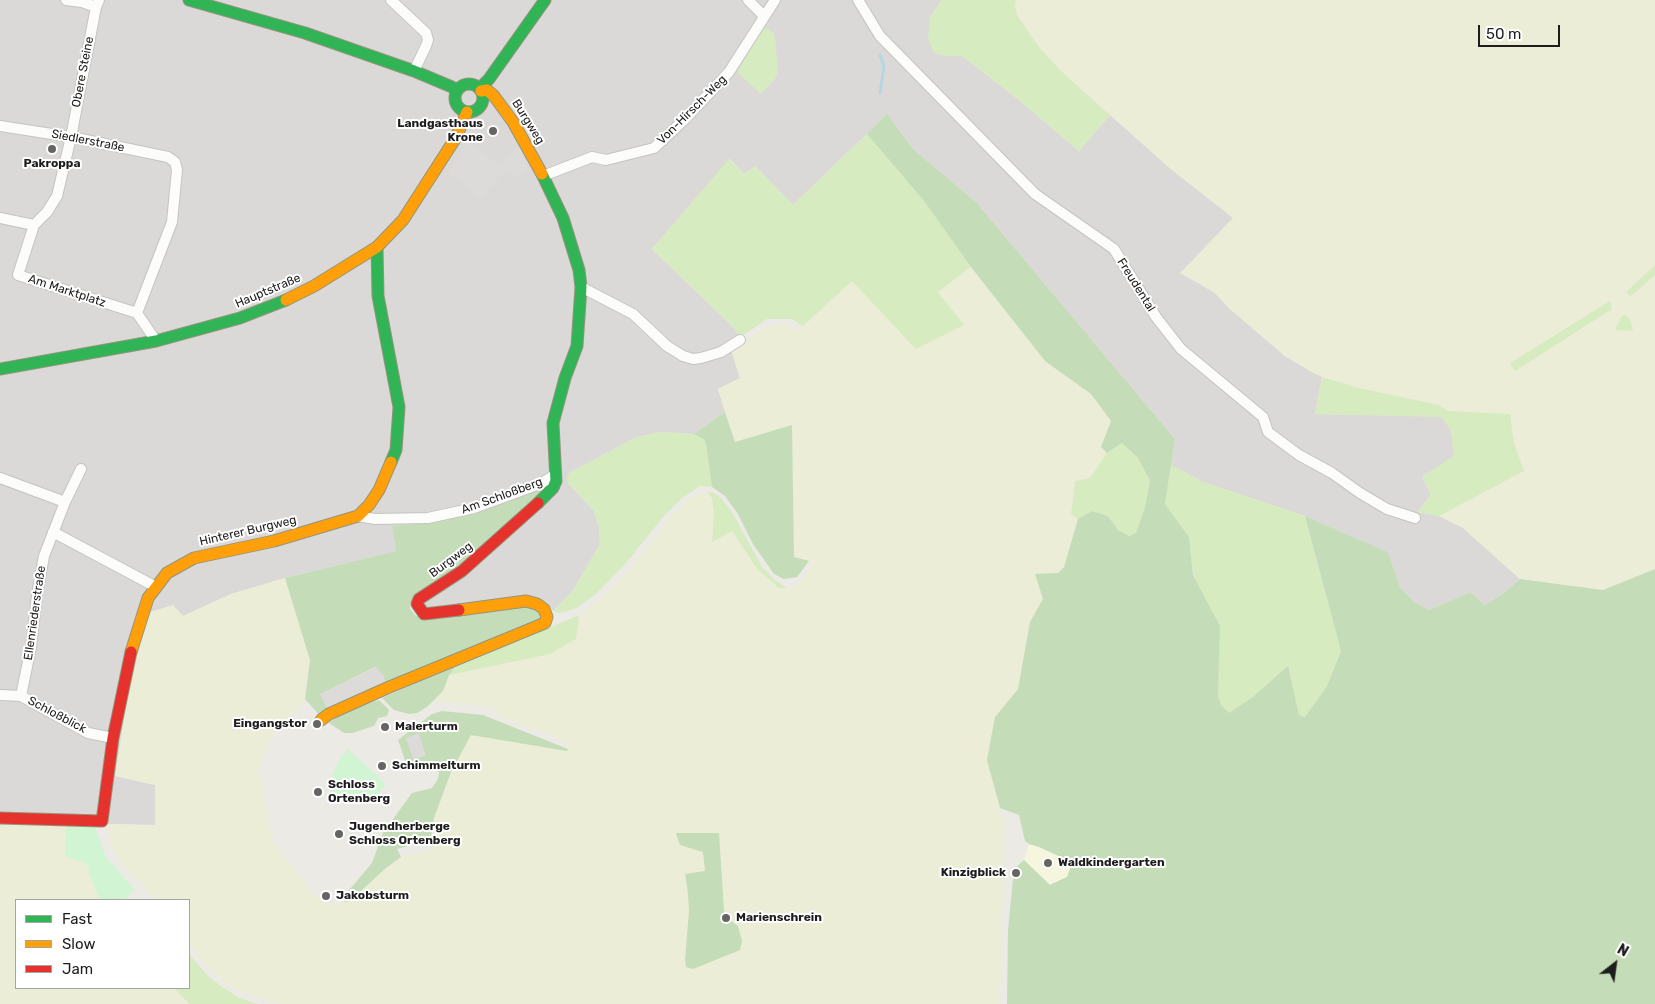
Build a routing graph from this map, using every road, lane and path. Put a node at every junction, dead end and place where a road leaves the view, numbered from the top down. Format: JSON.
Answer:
{"nodes":[{"id":1,"x":66,"y":0,"type":"edge"},
{"id":2,"x":189,"y":0,"type":"edge"},
{"id":3,"x":391,"y":0,"type":"edge"},
{"id":4,"x":545,"y":0,"type":"edge"},
{"id":5,"x":748,"y":0,"type":"edge"},
{"id":6,"x":775,"y":0,"type":"edge"},
{"id":7,"x":858,"y":0,"type":"edge"},
{"id":8,"x":98,"y":4,"type":"edge"},
{"id":9,"x":764,"y":16,"type":"junction"},
{"id":10,"x":414,"y":71,"type":"junction"},
{"id":11,"x":480,"y":90,"type":"junction"},
{"id":12,"x":457,"y":91,"type":"junction"},
{"id":13,"x":467,"y":112,"type":"junction"},
{"id":14,"x":0,"y":126,"type":"edge"},
{"id":15,"x":71,"y":137,"type":"junction"},
{"id":16,"x":543,"y":176,"type":"junction"},
{"id":17,"x":0,"y":218,"type":"edge"},
{"id":18,"x":34,"y":224,"type":"junction"},
{"id":19,"x":377,"y":247,"type":"junction"},
{"id":20,"x":581,"y":287,"type":"junction"},
{"id":21,"x":138,"y":313,"type":"junction"},
{"id":22,"x":740,"y":340,"type":"dead end"},
{"id":23,"x":156,"y":341,"type":"junction"},
{"id":24,"x":0,"y":369,"type":"edge"},
{"id":25,"x":81,"y":469,"type":"dead end"},
{"id":26,"x":556,"y":474,"type":"junction"},
{"id":27,"x":0,"y":478,"type":"edge"},
{"id":28,"x":65,"y":502,"type":"junction"},
{"id":29,"x":358,"y":516,"type":"junction"},
{"id":30,"x":1415,"y":518,"type":"dead end"},
{"id":31,"x":53,"y":532,"type":"junction"},
{"id":32,"x":156,"y":587,"type":"junction"},
{"id":33,"x":0,"y":695,"type":"edge"},
{"id":34,"x":21,"y":696,"type":"junction"},
{"id":35,"x":321,"y":720,"type":"dead end"},
{"id":36,"x":113,"y":738,"type":"junction"},
{"id":37,"x":0,"y":818,"type":"edge"}],
"edges":[{"from":1,"to":8,"type":"street","name":"Obere Steine"},
{"from":2,"to":10,"type":"street"},
{"from":3,"to":10,"type":"street"},
{"from":4,"to":11,"type":"street"},
{"from":5,"to":9,"type":"street"},
{"from":6,"to":9,"type":"street","name":"Von-Hirsch-Weg"},
{"from":7,"to":30,"type":"street","name":"Freudental"},
{"from":8,"to":15,"type":"street","name":"Obere Steine"},
{"from":9,"to":16,"type":"street","name":"Von-Hirsch-Weg"},
{"from":10,"to":12,"type":"street"},
{"from":11,"to":12,"type":"street"},
{"from":11,"to":13,"type":"street"},
{"from":11,"to":16,"type":"street","name":"Burgweg"},
{"from":12,"to":13,"type":"street"},
{"from":13,"to":19,"type":"street","name":"Hauptstraße"},
{"from":14,"to":15,"type":"street","name":"Siedlerstraße"},
{"from":15,"to":18,"type":"street","name":"Am Marktplatz"},
{"from":15,"to":21,"type":"street","name":"Siedlerstraße"},
{"from":16,"to":20,"type":"street","name":"Burgweg"},
{"from":17,"to":18,"type":"street"},
{"from":18,"to":21,"type":"street","name":"Am Marktplatz"},
{"from":19,"to":23,"type":"street","name":"Hauptstraße"},
{"from":19,"to":29,"type":"street"},
{"from":20,"to":22,"type":"street"},
{"from":20,"to":26,"type":"street","name":"Burgweg"},
{"from":21,"to":23,"type":"street"},
{"from":23,"to":24,"type":"street","name":"Hauptstraße"},
{"from":25,"to":28,"type":"street","name":"Ellenriederstraße"},
{"from":26,"to":29,"type":"street","name":"Am Schloßberg"},
{"from":26,"to":35,"type":"street","name":"Burgweg"},
{"from":27,"to":28,"type":"street"},
{"from":28,"to":31,"type":"street","name":"Ellenriederstraße"},
{"from":29,"to":32,"type":"street","name":"Hinterer Burgweg"},
{"from":31,"to":32,"type":"street"},
{"from":31,"to":34,"type":"street","name":"Ellenriederstraße"},
{"from":32,"to":36,"type":"street","name":"Hinterer Burgweg"},
{"from":33,"to":34,"type":"street","name":"Schloßblick"},
{"from":34,"to":36,"type":"street","name":"Schloßblick"},
{"from":36,"to":37,"type":"street","name":"Hinterer Burgweg"}]}
